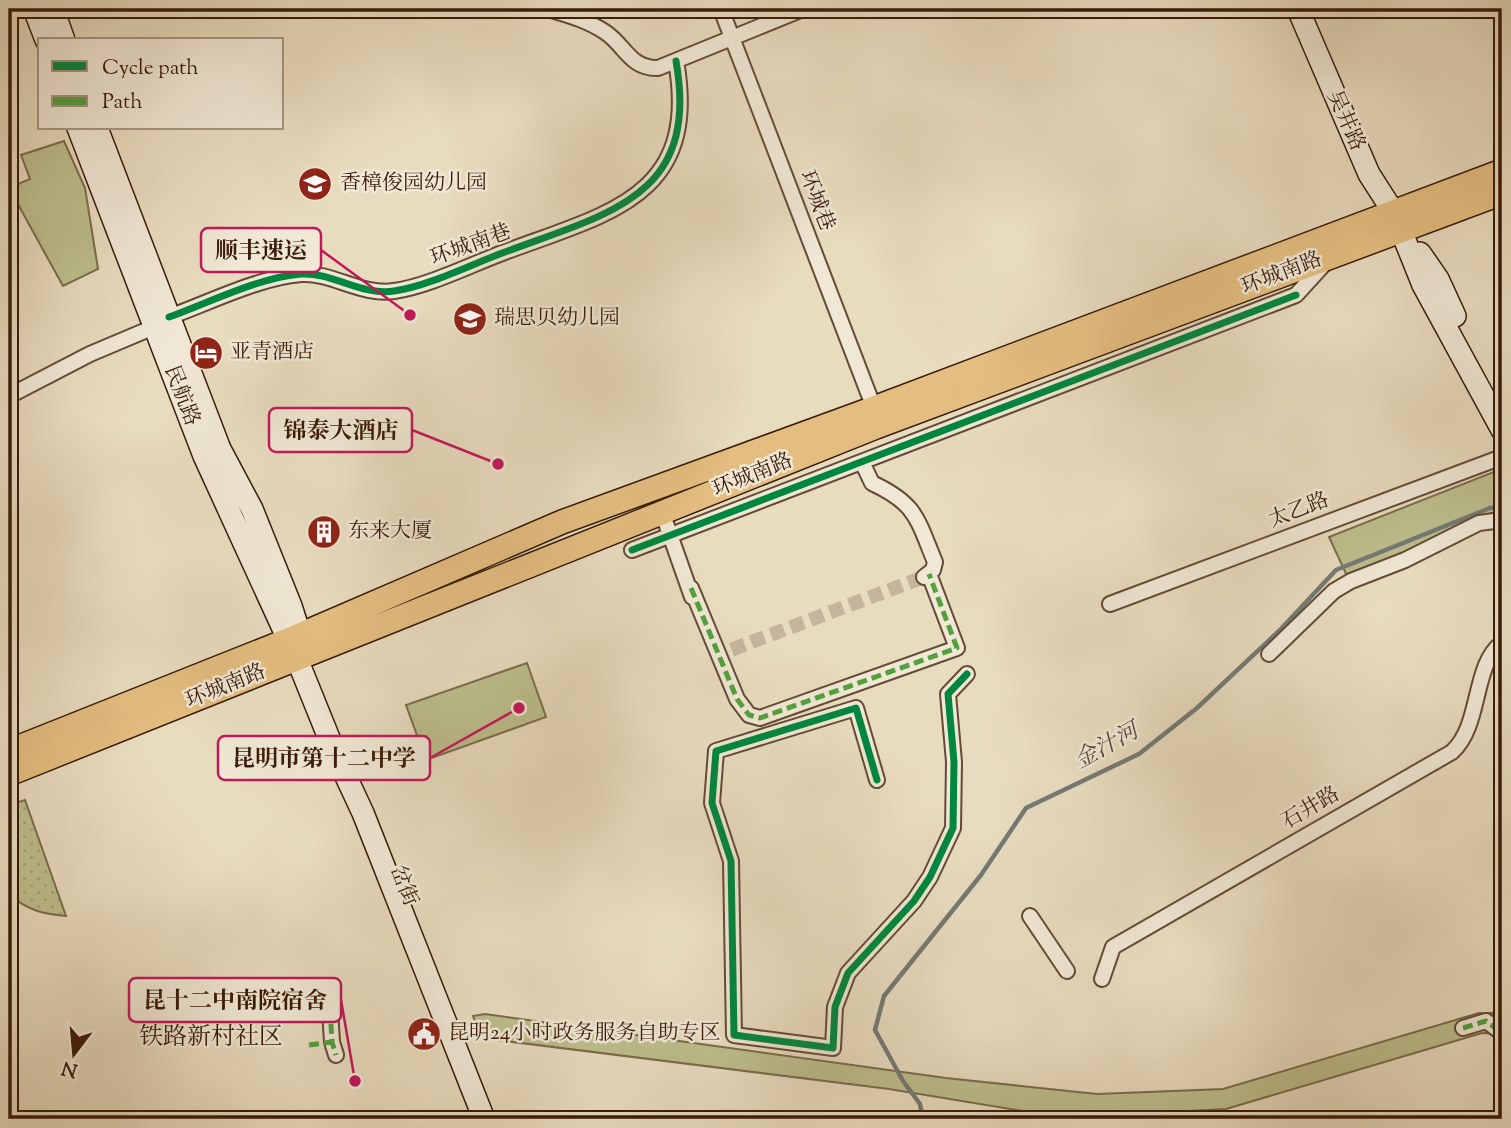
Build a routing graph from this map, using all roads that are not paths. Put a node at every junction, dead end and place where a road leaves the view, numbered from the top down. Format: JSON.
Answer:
{"nodes":[{"id":1,"x":34,"y":9,"type":"edge"},
{"id":2,"x":53,"y":9,"type":"edge"},
{"id":3,"x":548,"y":9,"type":"edge"},
{"id":4,"x":720,"y":9,"type":"edge"},
{"id":5,"x":803,"y":9,"type":"edge"},
{"id":6,"x":1298,"y":9,"type":"edge"},
{"id":7,"x":732,"y":37,"type":"junction"},
{"id":8,"x":45,"y":38,"type":"edge"},
{"id":9,"x":63,"y":38,"type":"edge"},
{"id":10,"x":676,"y":61,"type":"junction"},
{"id":11,"x":79,"y":130,"type":"edge"},
{"id":12,"x":98,"y":130,"type":"edge"},
{"id":13,"x":1502,"y":171,"type":"edge"},
{"id":14,"x":1502,"y":192,"type":"edge"},
{"id":15,"x":1398,"y":221,"type":"junction"},
{"id":16,"x":1332,"y":255,"type":"junction"},
{"id":17,"x":162,"y":322,"type":"junction"},
{"id":18,"x":9,"y":396,"type":"edge"},
{"id":19,"x":1502,"y":402,"type":"edge"},
{"id":20,"x":874,"y":408,"type":"junction"},
{"id":21,"x":1502,"y":430,"type":"edge"},
{"id":22,"x":1502,"y":457,"type":"edge"},
{"id":23,"x":862,"y":462,"type":"junction"},
{"id":24,"x":662,"y":512,"type":"junction"},
{"id":25,"x":1502,"y":520,"type":"edge"},
{"id":26,"x":671,"y":535,"type":"junction"},
{"id":27,"x":632,"y":550,"type":"dead end"},
{"id":28,"x":691,"y":588,"type":"junction"},
{"id":29,"x":1110,"y":604,"type":"dead end"},
{"id":30,"x":1502,"y":643,"type":"edge"},
{"id":31,"x":298,"y":647,"type":"junction"},
{"id":32,"x":1269,"y":654,"type":"dead end"},
{"id":33,"x":712,"y":657,"type":"dead end"},
{"id":34,"x":967,"y":674,"type":"dead end"},
{"id":35,"x":9,"y":751,"type":"edge"},
{"id":36,"x":9,"y":774,"type":"edge"},
{"id":37,"x":877,"y":780,"type":"dead end"},
{"id":38,"x":1030,"y":916,"type":"dead end"},
{"id":39,"x":1067,"y":971,"type":"dead end"},
{"id":40,"x":1102,"y":979,"type":"dead end"},
{"id":41,"x":330,"y":1009,"type":"dead end"},
{"id":42,"x":1463,"y":1028,"type":"dead end"},
{"id":43,"x":1502,"y":1033,"type":"edge"},
{"id":44,"x":336,"y":1055,"type":"dead end"},
{"id":45,"x":484,"y":1119,"type":"edge"},
{"id":46,"x":495,"y":1119,"type":"edge"}],
"edges":[{"from":1,"to":8,"type":"street"},
{"from":2,"to":9,"type":"street"},
{"from":3,"to":10,"type":"street"},
{"from":4,"to":7,"type":"street","name":"环城巷"},
{"from":5,"to":7,"type":"street"},
{"from":6,"to":15,"type":"street","name":"吴井路"},
{"from":7,"to":10,"type":"street"},
{"from":7,"to":20,"type":"street","name":"环城巷"},
{"from":10,"to":17,"type":"street","name":"环城南巷"},
{"from":11,"to":17,"type":"street","name":"民航路"},
{"from":12,"to":17,"type":"street","name":"民航路"},
{"from":13,"to":15,"type":"main road","name":"环城南路"},
{"from":14,"to":15,"type":"main road","name":"环城南路"},
{"from":15,"to":16,"type":"main road","name":"环城南路"},
{"from":15,"to":19,"type":"street","name":"吴井路"},
{"from":15,"to":20,"type":"main road","name":"环城南路"},
{"from":15,"to":21,"type":"street","name":"吴井路"},
{"from":16,"to":23,"type":"street"},
{"from":16,"to":24,"type":"main road","name":"环城南路"},
{"from":17,"to":18,"type":"street","name":"环城南巷"},
{"from":17,"to":31,"type":"street","name":"民航路"},
{"from":20,"to":31,"type":"main road","name":"环城南路"},
{"from":22,"to":29,"type":"street","name":"太乙路"},
{"from":23,"to":26,"type":"street"},
{"from":23,"to":28,"type":"street"},
{"from":24,"to":26,"type":"street"},
{"from":24,"to":31,"type":"main road","name":"环城南路"},
{"from":25,"to":32,"type":"street"},
{"from":26,"to":27,"type":"street"},
{"from":26,"to":28,"type":"street"},
{"from":28,"to":33,"type":"street"},
{"from":30,"to":40,"type":"street","name":"石井路"},
{"from":31,"to":35,"type":"main road","name":"环城南路"},
{"from":31,"to":36,"type":"main road","name":"环城南路"},
{"from":31,"to":45,"type":"street","name":"岔街"},
{"from":31,"to":46,"type":"street","name":"岔街"},
{"from":34,"to":37,"type":"street"},
{"from":38,"to":39,"type":"street"},
{"from":41,"to":44,"type":"street"},
{"from":42,"to":43,"type":"street"}]}
